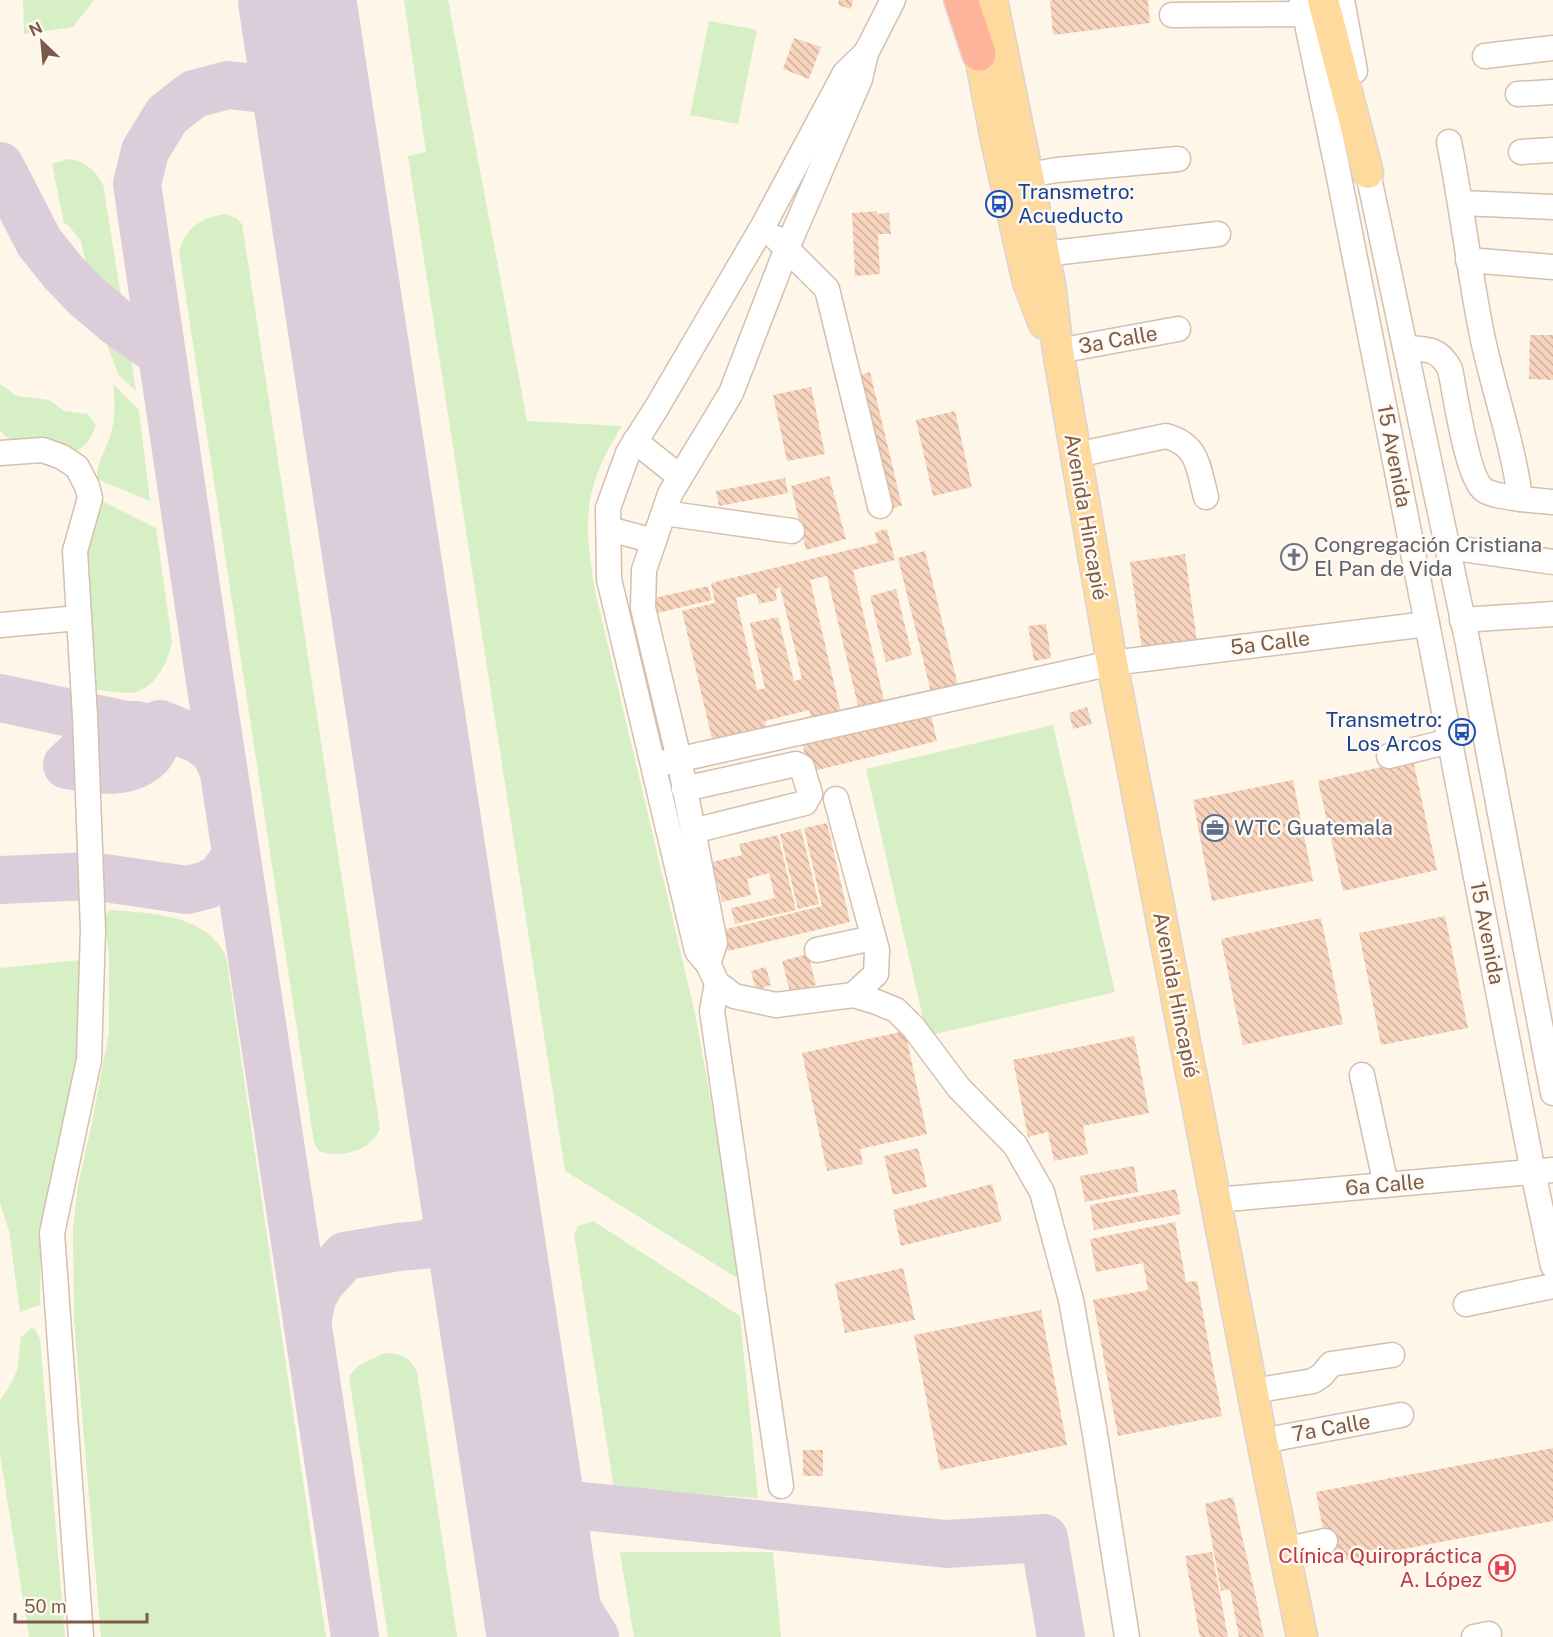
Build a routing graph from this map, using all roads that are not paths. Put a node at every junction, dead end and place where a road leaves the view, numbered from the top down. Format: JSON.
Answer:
{"nodes":[{"id":1,"x":893,"y":0,"type":"edge"},
{"id":2,"x":961,"y":0,"type":"edge"},
{"id":3,"x":969,"y":0,"type":"edge"},
{"id":4,"x":992,"y":0,"type":"edge"},
{"id":5,"x":1342,"y":0,"type":"edge"},
{"id":6,"x":1310,"y":4,"type":"edge"},
{"id":7,"x":1172,"y":15,"type":"dead end"},
{"id":8,"x":1553,"y":48,"type":"edge"},
{"id":9,"x":866,"y":53,"type":"junction"},
{"id":10,"x":979,"y":54,"type":"junction"},
{"id":11,"x":1485,"y":56,"type":"dead end"},
{"id":12,"x":1553,"y":92,"type":"edge"},
{"id":13,"x":1518,"y":94,"type":"dead end"},
{"id":14,"x":1449,"y":142,"type":"dead end"},
{"id":15,"x":1553,"y":150,"type":"edge"},
{"id":16,"x":1521,"y":152,"type":"dead end"},
{"id":17,"x":1178,"y":159,"type":"dead end"},
{"id":18,"x":1368,"y":173,"type":"junction"},
{"id":19,"x":1028,"y":175,"type":"junction"},
{"id":20,"x":1461,"y":203,"type":"junction"},
{"id":21,"x":1553,"y":207,"type":"edge"},
{"id":22,"x":763,"y":226,"type":"junction"},
{"id":23,"x":1218,"y":234,"type":"dead end"},
{"id":24,"x":787,"y":248,"type":"junction"},
{"id":25,"x":1044,"y":254,"type":"junction"},
{"id":26,"x":1468,"y":260,"type":"junction"},
{"id":27,"x":1553,"y":267,"type":"edge"},
{"id":28,"x":1178,"y":329,"type":"dead end"},
{"id":29,"x":1405,"y":348,"type":"junction"},
{"id":30,"x":1058,"y":351,"type":"junction"},
{"id":31,"x":635,"y":441,"type":"junction"},
{"id":32,"x":0,"y":453,"type":"edge"},
{"id":33,"x":1076,"y":455,"type":"junction"},
{"id":34,"x":680,"y":477,"type":"junction"},
{"id":35,"x":1206,"y":497,"type":"dead end"},
{"id":36,"x":1520,"y":499,"type":"junction"},
{"id":37,"x":1553,"y":502,"type":"edge"},
{"id":38,"x":880,"y":506,"type":"dead end"},
{"id":39,"x":664,"y":513,"type":"junction"},
{"id":40,"x":609,"y":529,"type":"junction"},
{"id":41,"x":792,"y":531,"type":"dead end"},
{"id":42,"x":654,"y":541,"type":"junction"},
{"id":43,"x":1448,"y":547,"type":"junction"},
{"id":44,"x":1553,"y":562,"type":"edge"},
{"id":45,"x":1553,"y":614,"type":"edge"},
{"id":46,"x":79,"y":618,"type":"junction"},
{"id":47,"x":1462,"y":620,"type":"junction"},
{"id":48,"x":1427,"y":624,"type":"junction"},
{"id":49,"x":0,"y":625,"type":"edge"},
{"id":50,"x":1112,"y":663,"type":"junction"},
{"id":51,"x":1450,"y":741,"type":"junction"},
{"id":52,"x":1389,"y":756,"type":"dead end"},
{"id":53,"x":679,"y":759,"type":"junction"},
{"id":54,"x":651,"y":765,"type":"junction"},
{"id":55,"x":684,"y":789,"type":"junction"},
{"id":56,"x":836,"y":799,"type":"dead end"},
{"id":57,"x":693,"y":831,"type":"junction"},
{"id":58,"x":873,"y":938,"type":"junction"},
{"id":59,"x":817,"y":950,"type":"dead end"},
{"id":60,"x":712,"y":974,"type":"junction"},
{"id":61,"x":853,"y":995,"type":"junction"},
{"id":62,"x":1362,"y":1075,"type":"dead end"},
{"id":63,"x":1553,"y":1093,"type":"edge"},
{"id":64,"x":1543,"y":1171,"type":"edge"},
{"id":65,"x":1386,"y":1185,"type":"junction"},
{"id":66,"x":1216,"y":1200,"type":"junction"},
{"id":67,"x":1553,"y":1266,"type":"edge"},
{"id":68,"x":1553,"y":1286,"type":"edge"},
{"id":69,"x":1466,"y":1304,"type":"dead end"},
{"id":70,"x":1392,"y":1355,"type":"dead end"},
{"id":71,"x":1252,"y":1390,"type":"junction"},
{"id":72,"x":1401,"y":1415,"type":"dead end"},
{"id":73,"x":1262,"y":1441,"type":"junction"},
{"id":74,"x":781,"y":1486,"type":"dead end"},
{"id":75,"x":1325,"y":1541,"type":"dead end"},
{"id":76,"x":1285,"y":1550,"type":"junction"},
{"id":77,"x":81,"y":1637,"type":"edge"},
{"id":78,"x":1126,"y":1637,"type":"edge"},
{"id":79,"x":1302,"y":1637,"type":"edge"}],
"edges":[{"from":1,"to":9,"type":"street"},
{"from":2,"to":10,"type":"highway"},
{"from":3,"to":10,"type":"main road","name":"Avenida Hincapié"},
{"from":4,"to":19,"type":"main road","name":"Avenida Hincapié"},
{"from":5,"to":18,"type":"street","name":"15 Avenida"},
{"from":6,"to":7,"type":"street"},
{"from":6,"to":18,"type":"main road"},
{"from":6,"to":48,"type":"street","name":"15 Avenida"},
{"from":8,"to":11,"type":"street"},
{"from":9,"to":22,"type":"street"},
{"from":9,"to":24,"type":"street"},
{"from":10,"to":30,"type":"main road","name":"Avenida Hincapié"},
{"from":12,"to":13,"type":"street"},
{"from":14,"to":20,"type":"street"},
{"from":15,"to":16,"type":"street"},
{"from":17,"to":19,"type":"street"},
{"from":18,"to":29,"type":"street","name":"15 Avenida"},
{"from":19,"to":25,"type":"main road","name":"Avenida Hincapié"},
{"from":20,"to":21,"type":"street"},
{"from":20,"to":26,"type":"street"},
{"from":22,"to":24,"type":"street"},
{"from":22,"to":31,"type":"street"},
{"from":23,"to":25,"type":"street"},
{"from":24,"to":34,"type":"street"},
{"from":24,"to":38,"type":"street"},
{"from":25,"to":30,"type":"main road","name":"Avenida Hincapié"},
{"from":26,"to":27,"type":"street"},
{"from":26,"to":36,"type":"street"},
{"from":28,"to":30,"type":"street","name":"3a Calle"},
{"from":29,"to":36,"type":"street"},
{"from":29,"to":43,"type":"street","name":"15 Avenida"},
{"from":30,"to":33,"type":"main road","name":"Avenida Hincapié"},
{"from":31,"to":34,"type":"street"},
{"from":31,"to":40,"type":"street"},
{"from":32,"to":46,"type":"street"},
{"from":33,"to":35,"type":"street"},
{"from":33,"to":50,"type":"main road","name":"Avenida Hincapié"},
{"from":34,"to":39,"type":"street"},
{"from":36,"to":37,"type":"street"},
{"from":39,"to":41,"type":"street"},
{"from":39,"to":42,"type":"street"},
{"from":40,"to":42,"type":"street"},
{"from":40,"to":54,"type":"street"},
{"from":42,"to":53,"type":"street"},
{"from":43,"to":44,"type":"street"},
{"from":43,"to":47,"type":"street","name":"15 Avenida"},
{"from":45,"to":47,"type":"street"},
{"from":46,"to":49,"type":"street"},
{"from":46,"to":77,"type":"street"},
{"from":47,"to":63,"type":"street","name":"15 Avenida"},
{"from":48,"to":50,"type":"street","name":"5a Calle"},
{"from":48,"to":51,"type":"street","name":"15 Avenida"},
{"from":50,"to":53,"type":"street","name":"5a Calle"},
{"from":50,"to":66,"type":"main road","name":"Avenida Hincapié"},
{"from":51,"to":52,"type":"street"},
{"from":51,"to":64,"type":"street","name":"15 Avenida"},
{"from":53,"to":54,"type":"street","name":"5a Calle"},
{"from":53,"to":55,"type":"street"},
{"from":54,"to":60,"type":"street"},
{"from":55,"to":57,"type":"street"},
{"from":55,"to":57,"type":"street"},
{"from":56,"to":58,"type":"street"},
{"from":57,"to":60,"type":"street"},
{"from":58,"to":59,"type":"street"},
{"from":58,"to":61,"type":"street"},
{"from":60,"to":61,"type":"street"},
{"from":60,"to":74,"type":"street"},
{"from":61,"to":78,"type":"street"},
{"from":62,"to":65,"type":"street"},
{"from":64,"to":65,"type":"street","name":"6a Calle"},
{"from":64,"to":67,"type":"street","name":"15 Avenida"},
{"from":65,"to":66,"type":"street","name":"6a Calle"},
{"from":66,"to":71,"type":"main road","name":"Avenida Hincapié"},
{"from":68,"to":69,"type":"street"},
{"from":70,"to":71,"type":"street"},
{"from":71,"to":73,"type":"main road","name":"Avenida Hincapié"},
{"from":72,"to":73,"type":"street","name":"7a Calle"},
{"from":73,"to":76,"type":"main road","name":"Avenida Hincapié"},
{"from":75,"to":76,"type":"street"},
{"from":76,"to":79,"type":"main road","name":"Avenida Hincapié"}]}
